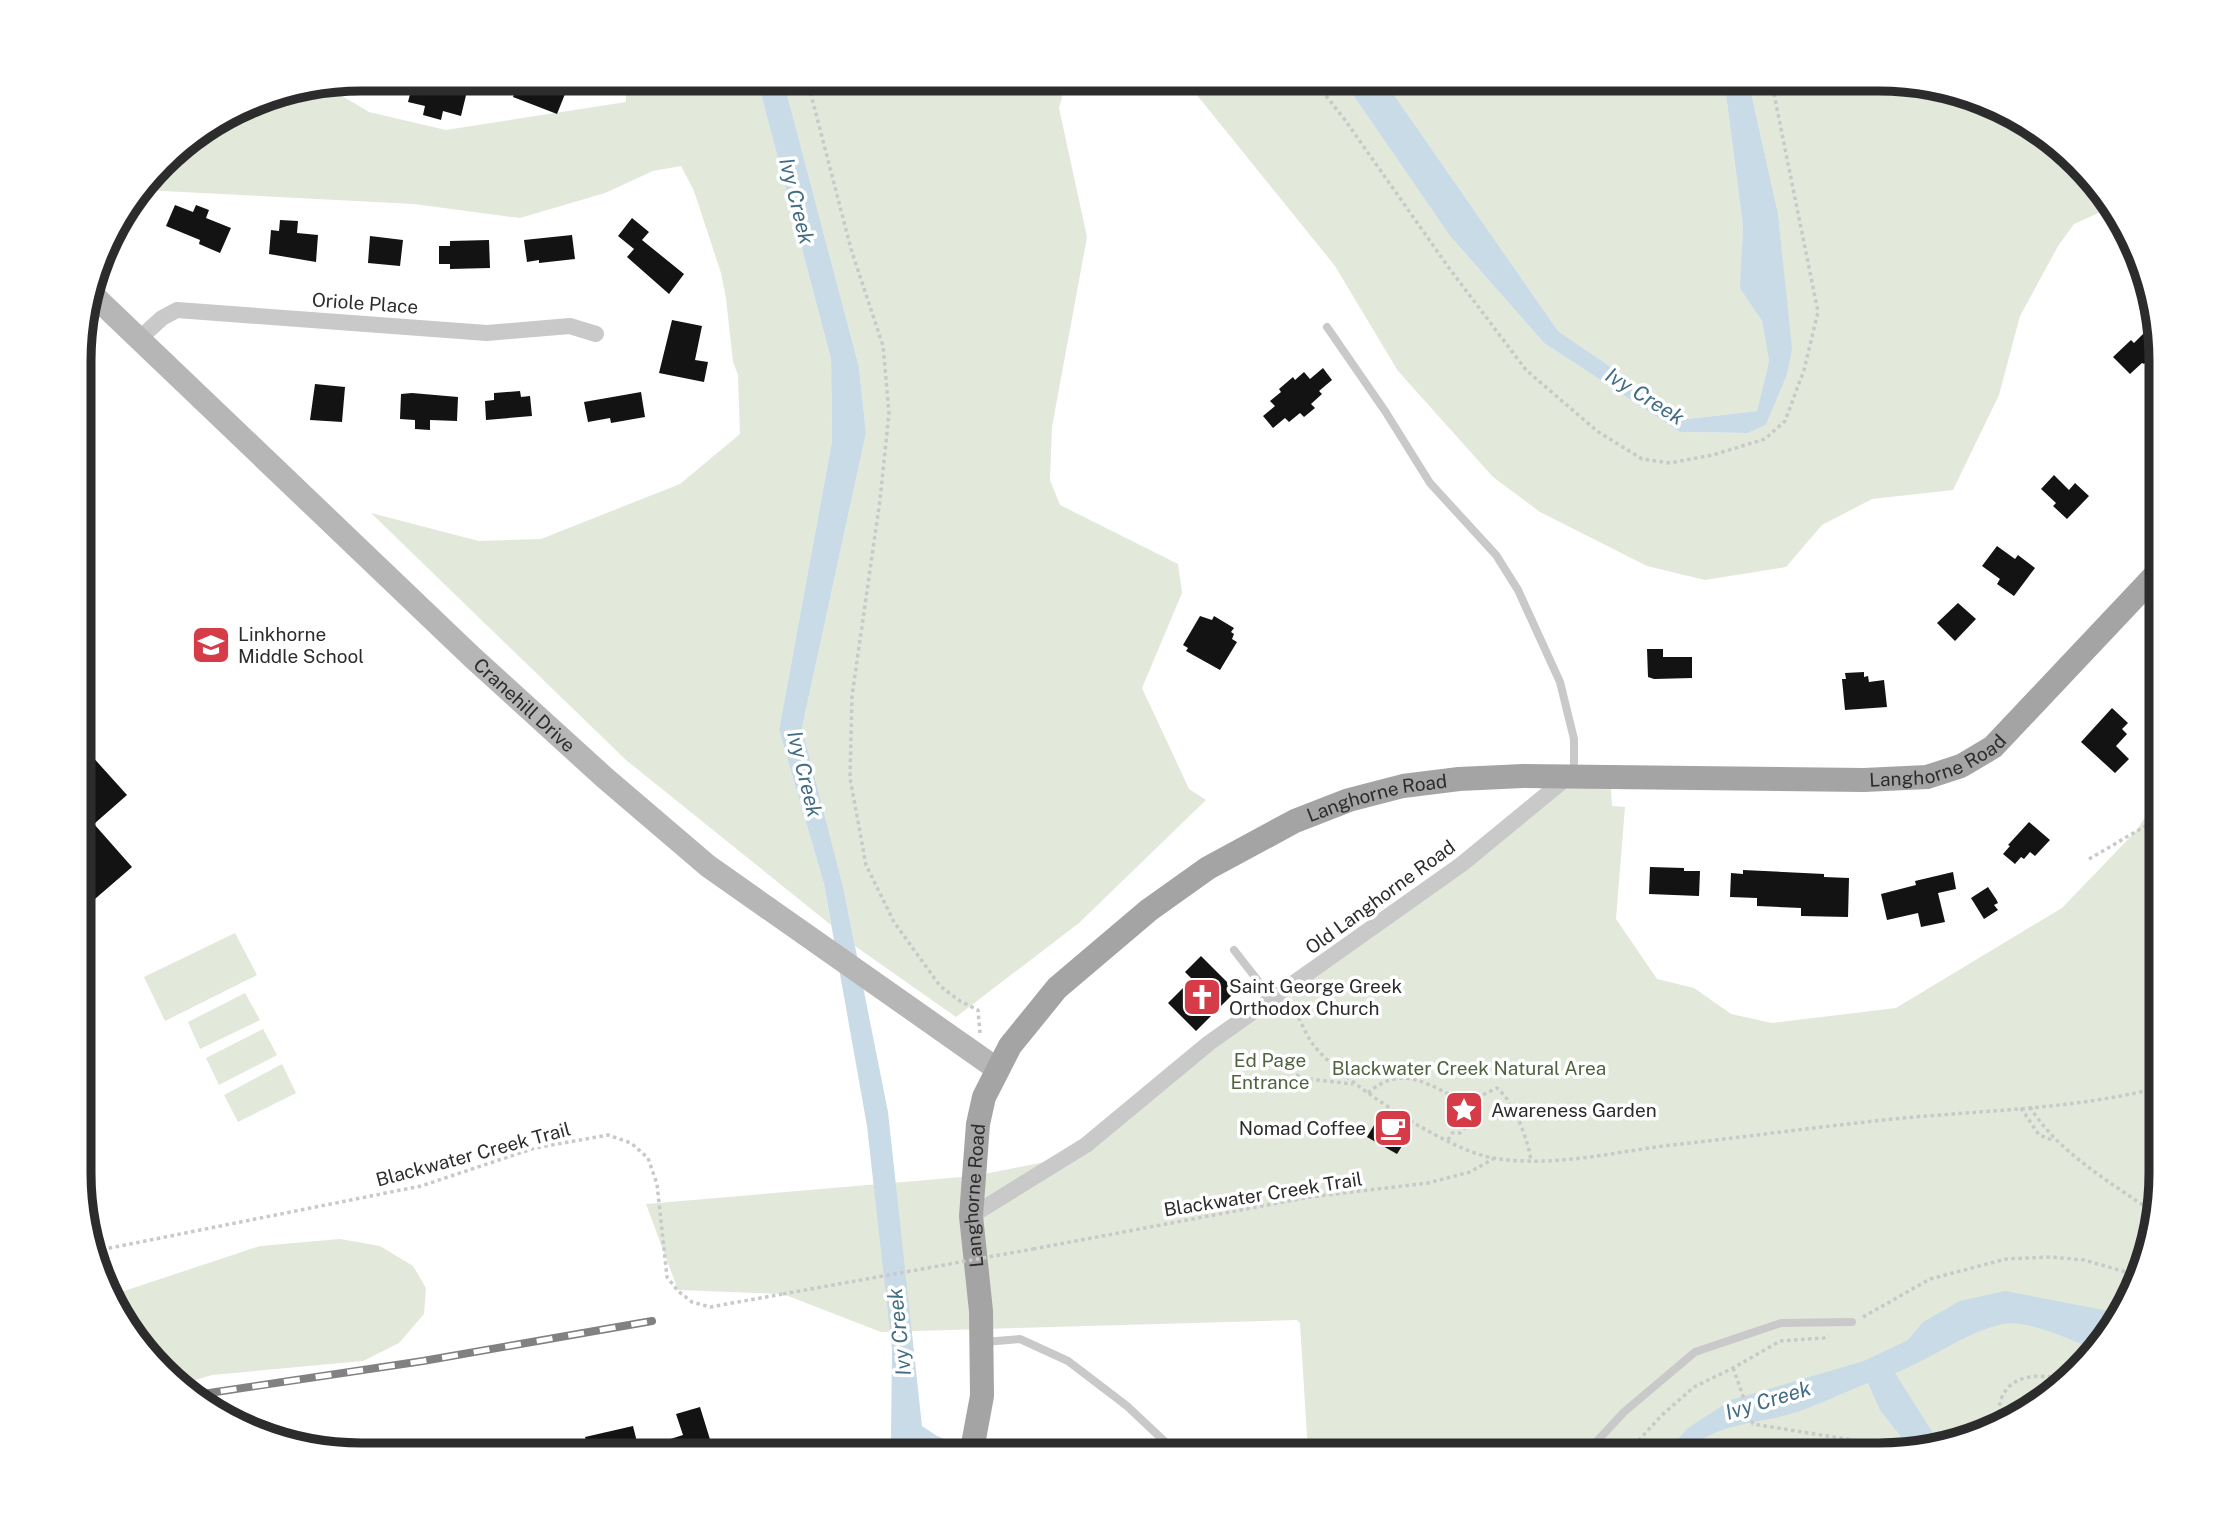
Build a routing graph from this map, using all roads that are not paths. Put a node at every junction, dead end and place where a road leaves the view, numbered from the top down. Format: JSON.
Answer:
{"nodes":[{"id":1,"x":98,"y":300,"type":"edge"},
{"id":2,"x":1327,"y":327,"type":"dead end"},
{"id":3,"x":596,"y":334,"type":"dead end"},
{"id":4,"x":139,"y":339,"type":"junction"},
{"id":5,"x":2149,"y":582,"type":"edge"},
{"id":6,"x":1571,"y":776,"type":"junction"},
{"id":7,"x":1234,"y":950,"type":"dead end"},
{"id":8,"x":1279,"y":995,"type":"junction"},
{"id":9,"x":997,"y":1069,"type":"junction"},
{"id":10,"x":971,"y":1216,"type":"junction"},
{"id":11,"x":1852,"y":1322,"type":"road end"},
{"id":12,"x":982,"y":1343,"type":"junction"},
{"id":13,"x":973,"y":1443,"type":"edge"},
{"id":14,"x":1166,"y":1443,"type":"edge"},
{"id":15,"x":1595,"y":1443,"type":"edge"}],
"edges":[{"from":1,"to":4,"type":"main road","name":"Cranehill Drive"},
{"from":2,"to":6,"type":"lane"},
{"from":3,"to":4,"type":"street","name":"Oriole Place"},
{"from":4,"to":9,"type":"main road","name":"Cranehill Drive"},
{"from":5,"to":6,"type":"main road","name":"Langhorne Road"},
{"from":6,"to":8,"type":"street","name":"Old Langhorne Road"},
{"from":6,"to":9,"type":"main road","name":"Langhorne Road"},
{"from":7,"to":8,"type":"lane"},
{"from":8,"to":10,"type":"street","name":"Old Langhorne Road"},
{"from":9,"to":10,"type":"main road","name":"Langhorne Road"},
{"from":10,"to":12,"type":"main road","name":"Langhorne Road"},
{"from":11,"to":15,"type":"lane"},
{"from":12,"to":13,"type":"main road","name":"Langhorne Road"},
{"from":12,"to":14,"type":"lane"}]}
